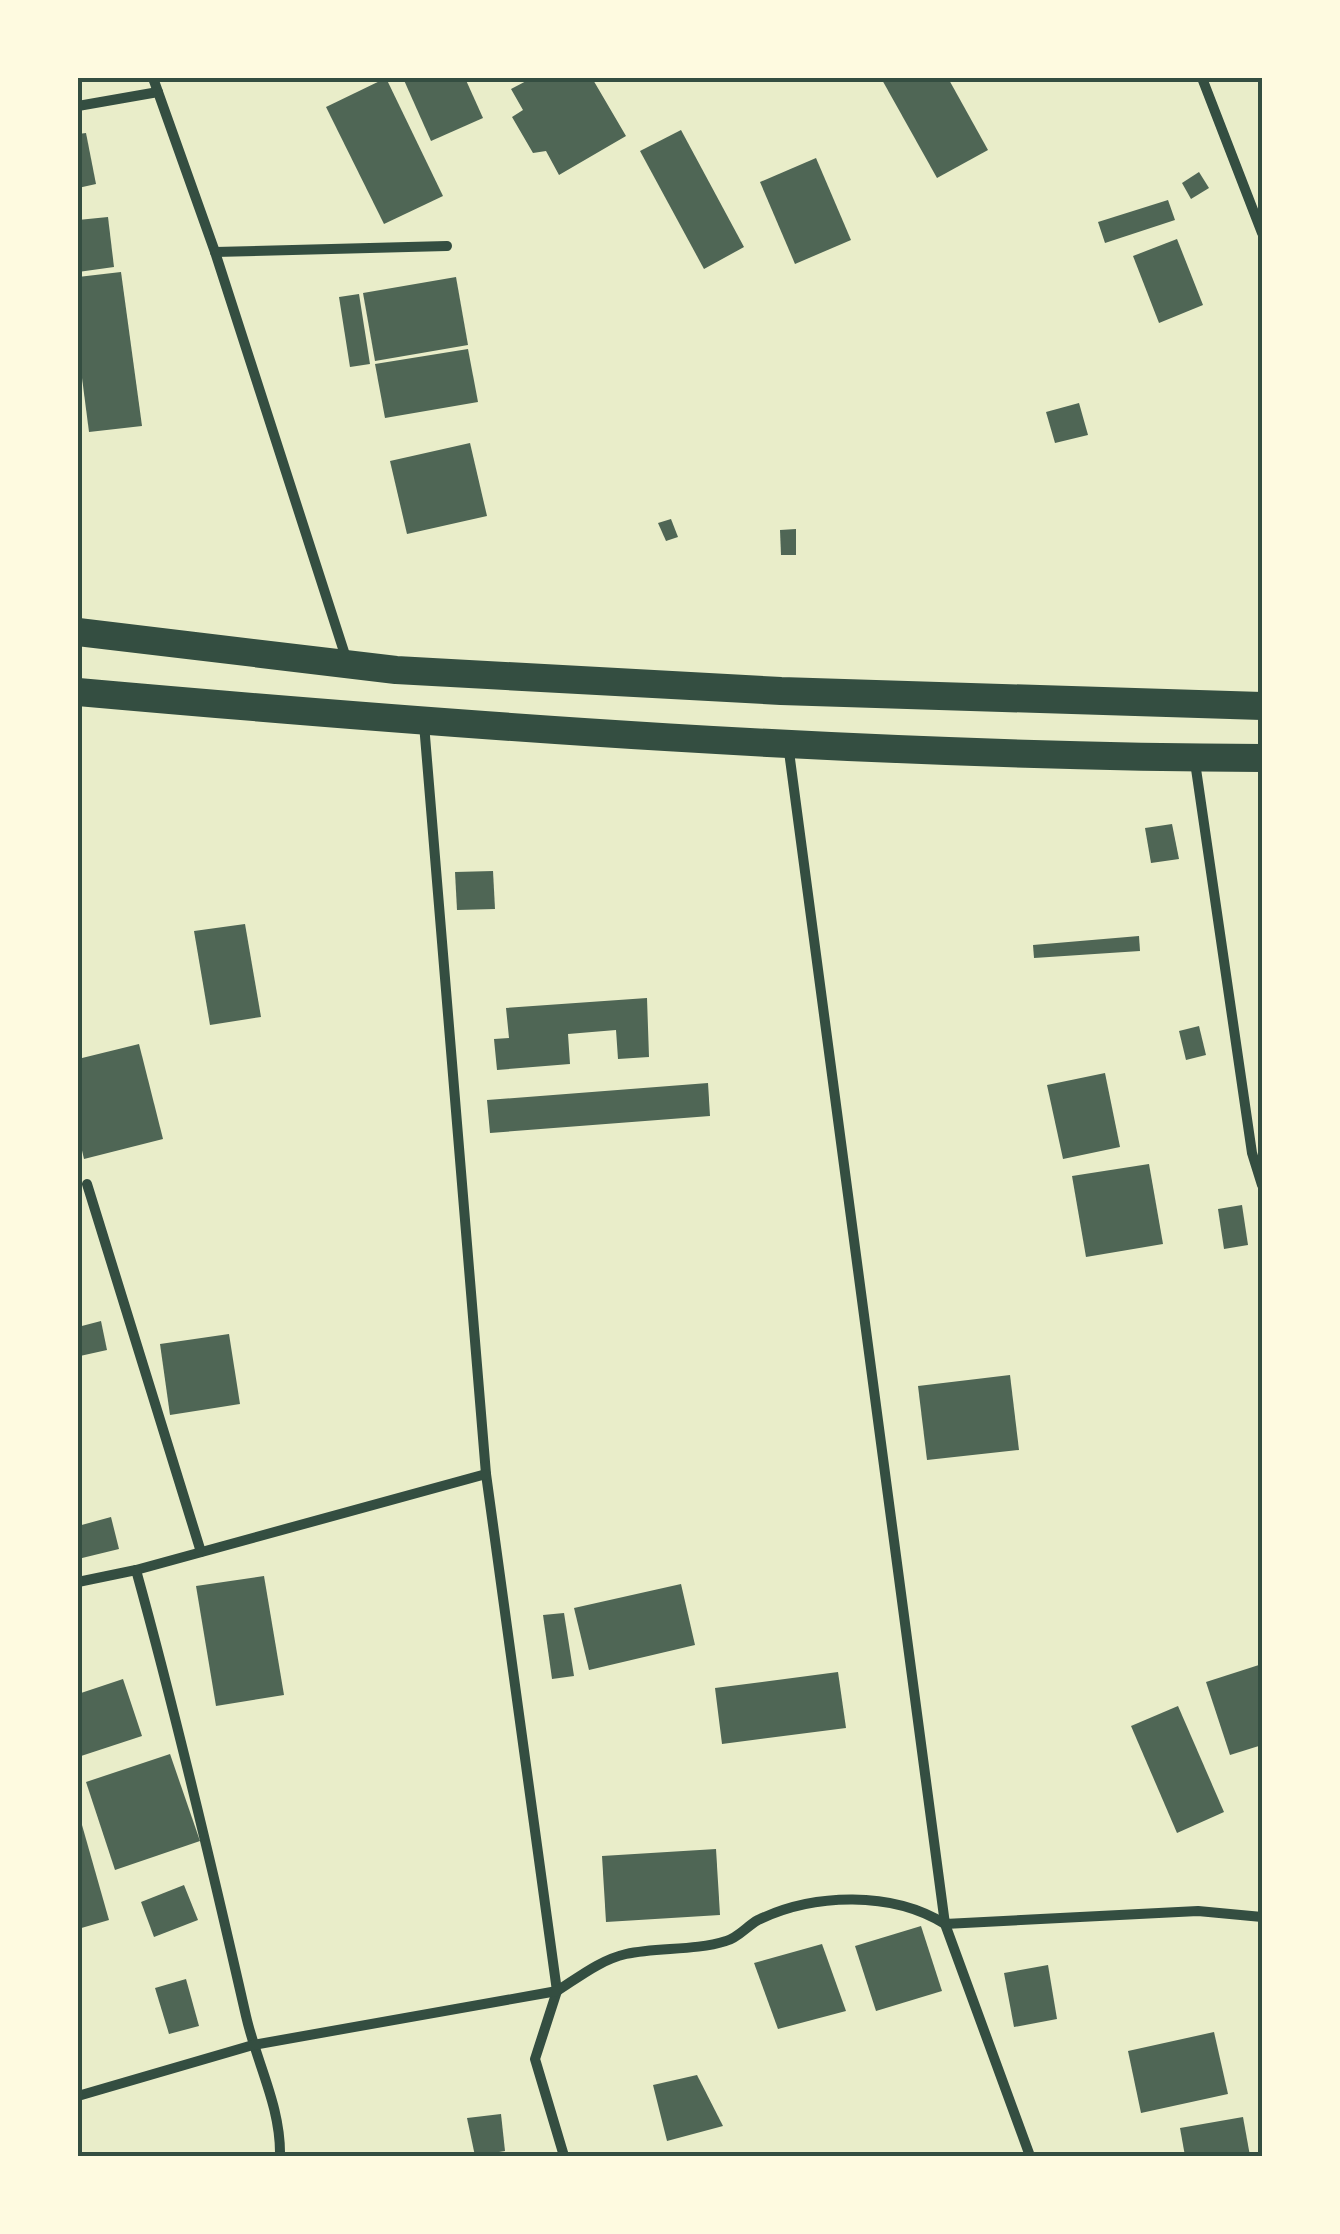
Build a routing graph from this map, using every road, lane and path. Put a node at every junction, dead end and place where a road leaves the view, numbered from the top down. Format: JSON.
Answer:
{"nodes":[{"id":1,"x":153,"y":78,"type":"edge"},
{"id":2,"x":1202,"y":78,"type":"edge"},
{"id":3,"x":158,"y":92,"type":"junction"},
{"id":4,"x":78,"y":106,"type":"edge"},
{"id":5,"x":1262,"y":233,"type":"edge"},
{"id":6,"x":448,"y":246,"type":"dead end"},
{"id":7,"x":215,"y":252,"type":"junction"},
{"id":8,"x":78,"y":632,"type":"edge"},
{"id":9,"x":347,"y":662,"type":"junction"},
{"id":10,"x":78,"y":692,"type":"edge"},
{"id":11,"x":1262,"y":706,"type":"edge"},
{"id":12,"x":424,"y":723,"type":"junction"},
{"id":13,"x":787,"y":742,"type":"junction"},
{"id":14,"x":1195,"y":758,"type":"junction"},
{"id":15,"x":1262,"y":758,"type":"edge"},
{"id":16,"x":87,"y":1184,"type":"dead end"},
{"id":17,"x":1262,"y":1185,"type":"edge"},
{"id":18,"x":486,"y":1474,"type":"junction"},
{"id":19,"x":201,"y":1552,"type":"junction"},
{"id":20,"x":136,"y":1570,"type":"junction"},
{"id":21,"x":78,"y":1582,"type":"edge"},
{"id":22,"x":1262,"y":1917,"type":"edge"},
{"id":23,"x":944,"y":1924,"type":"junction"},
{"id":24,"x":558,"y":1991,"type":"junction"},
{"id":25,"x":253,"y":2045,"type":"junction"},
{"id":26,"x":78,"y":2096,"type":"edge"},
{"id":27,"x":280,"y":2156,"type":"edge"},
{"id":28,"x":564,"y":2156,"type":"edge"},
{"id":29,"x":1030,"y":2156,"type":"edge"}],
"edges":[{"from":1,"to":3,"type":"street"},
{"from":2,"to":5,"type":"street"},
{"from":3,"to":4,"type":"street"},
{"from":3,"to":7,"type":"street"},
{"from":6,"to":7,"type":"street"},
{"from":7,"to":9,"type":"street"},
{"from":8,"to":9,"type":"highway"},
{"from":9,"to":11,"type":"highway"},
{"from":10,"to":12,"type":"highway"},
{"from":12,"to":13,"type":"highway"},
{"from":12,"to":18,"type":"street"},
{"from":13,"to":14,"type":"highway"},
{"from":13,"to":23,"type":"street"},
{"from":14,"to":15,"type":"highway"},
{"from":14,"to":17,"type":"street"},
{"from":16,"to":19,"type":"street"},
{"from":18,"to":19,"type":"street"},
{"from":18,"to":24,"type":"street"},
{"from":19,"to":20,"type":"street"},
{"from":20,"to":21,"type":"street"},
{"from":20,"to":25,"type":"street"},
{"from":22,"to":23,"type":"street"},
{"from":23,"to":24,"type":"street"},
{"from":23,"to":29,"type":"street"},
{"from":24,"to":25,"type":"street"},
{"from":24,"to":28,"type":"street"},
{"from":25,"to":26,"type":"street"},
{"from":25,"to":27,"type":"street"}]}
